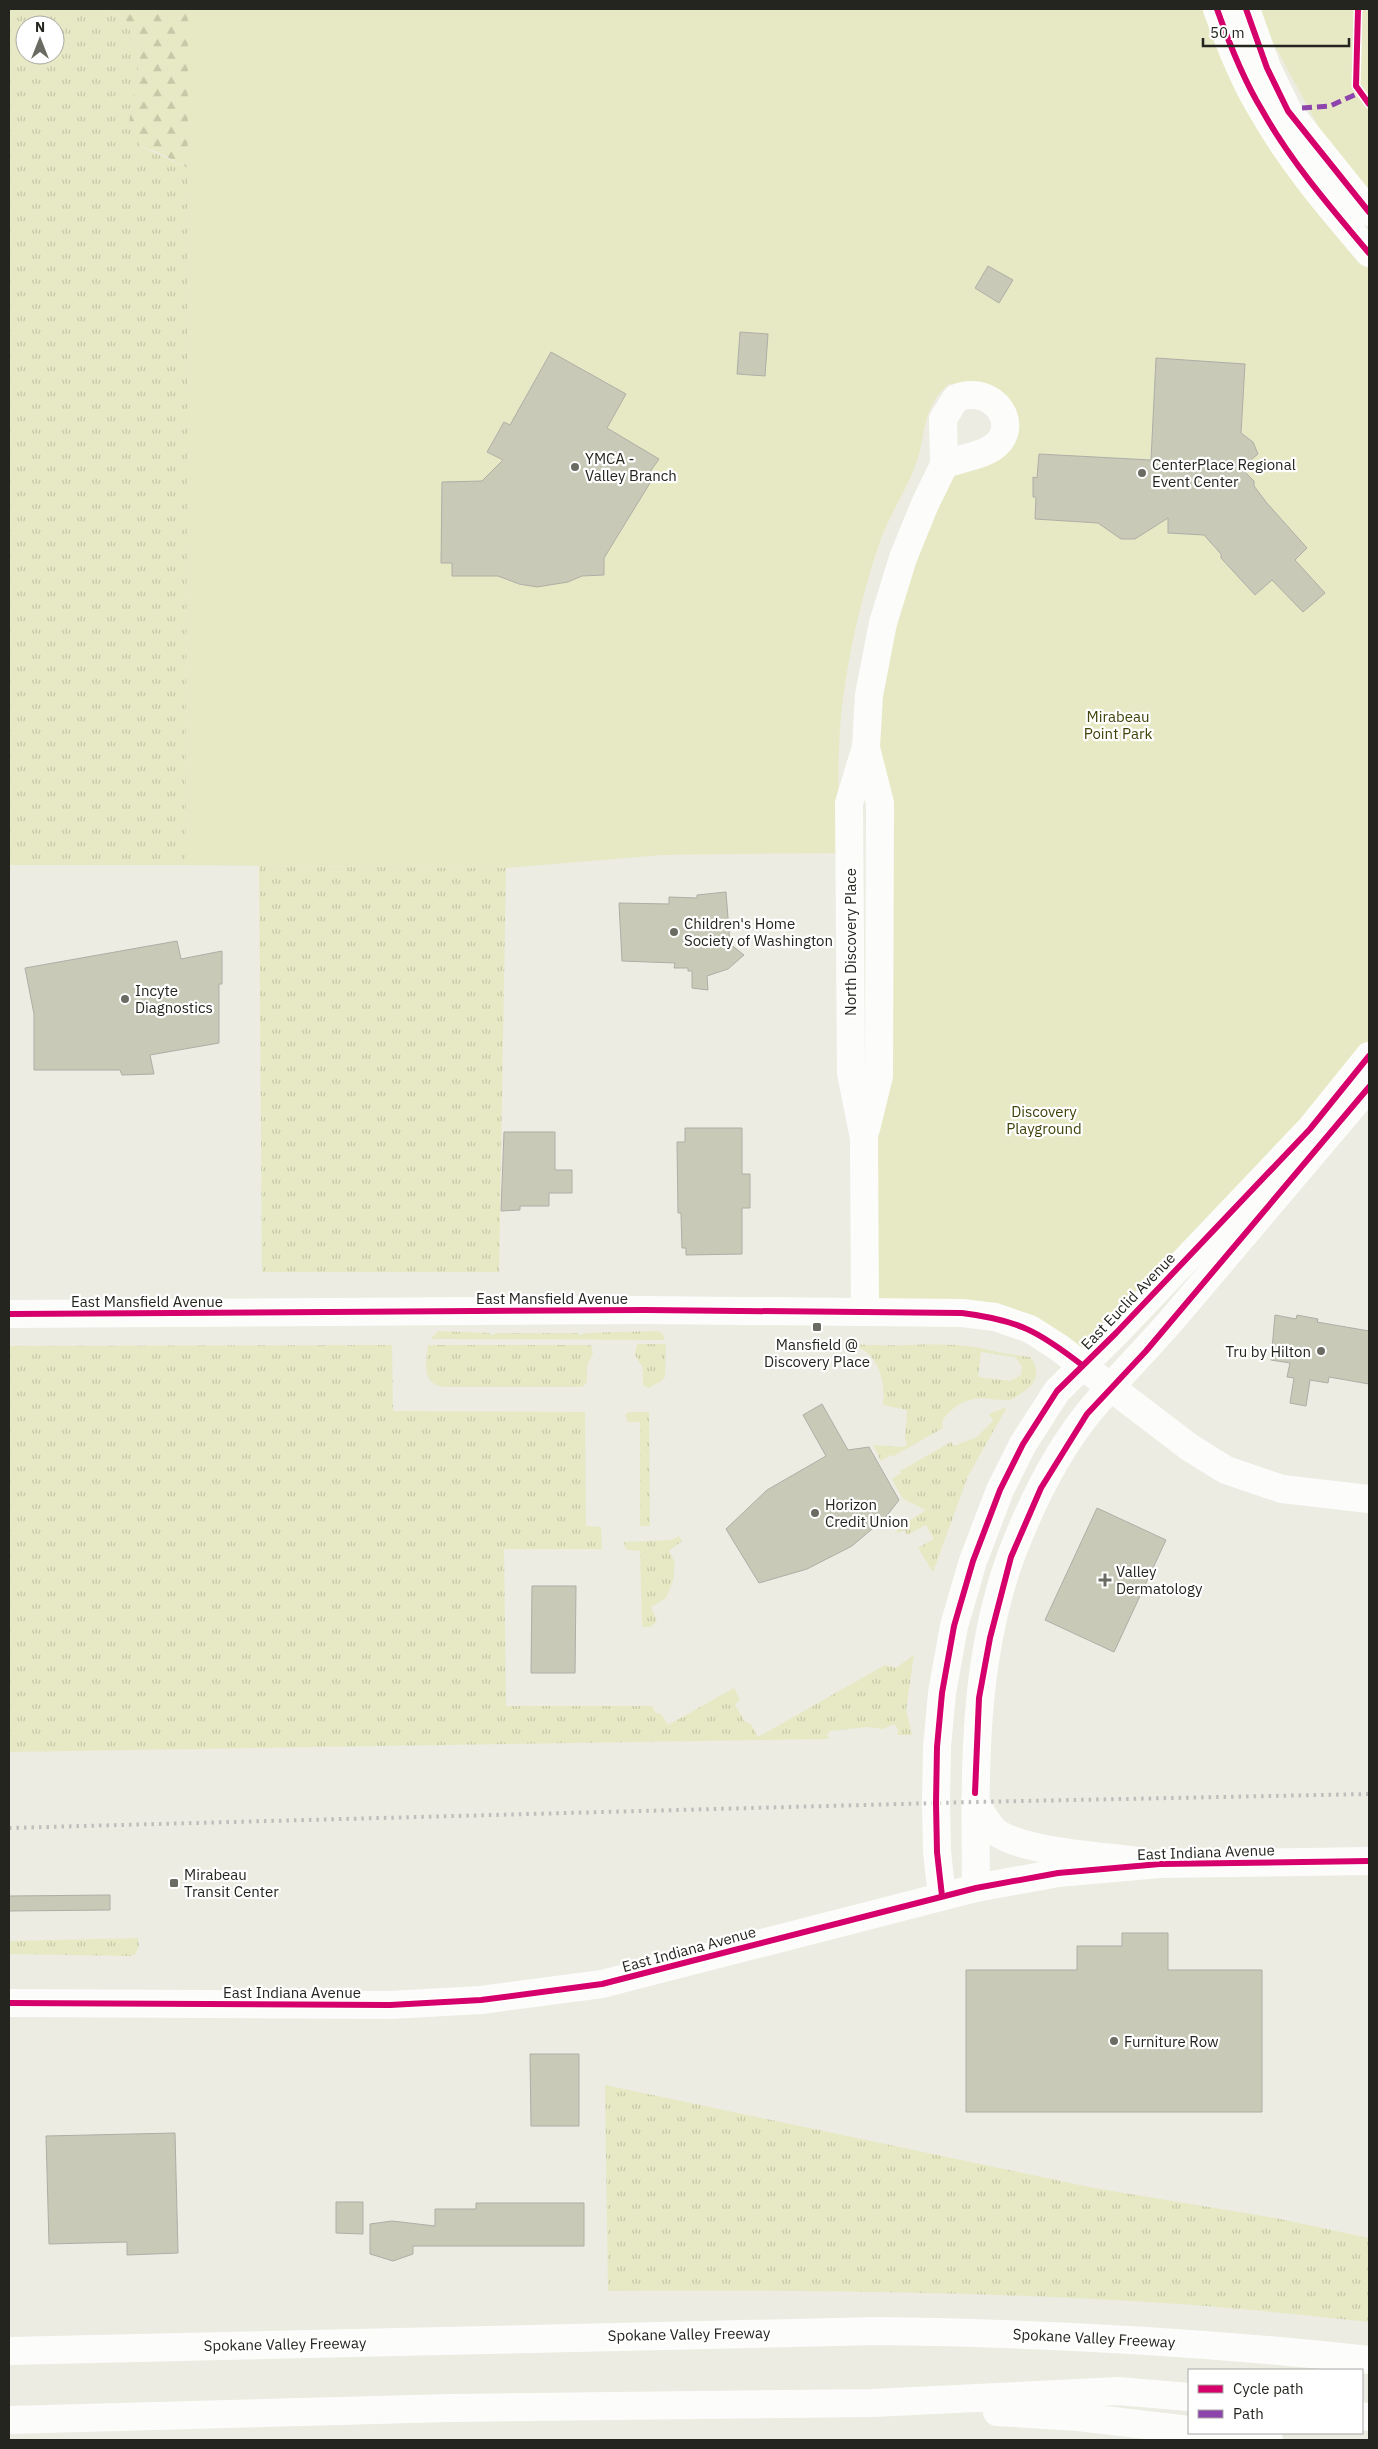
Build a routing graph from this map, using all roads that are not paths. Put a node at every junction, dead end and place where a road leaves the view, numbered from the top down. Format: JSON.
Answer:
{"nodes":[{"id":1,"x":1217,"y":9,"type":"edge"},
{"id":2,"x":1246,"y":9,"type":"edge"},
{"id":3,"x":1369,"y":212,"type":"edge"},
{"id":4,"x":1369,"y":254,"type":"edge"},
{"id":5,"x":944,"y":464,"type":"dead end"},
{"id":6,"x":1369,"y":1056,"type":"edge"},
{"id":7,"x":1369,"y":1087,"type":"edge"},
{"id":8,"x":865,"y":1312,"type":"junction"},
{"id":9,"x":9,"y":1314,"type":"edge"},
{"id":10,"x":1082,"y":1365,"type":"junction"},
{"id":11,"x":1110,"y":1388,"type":"junction"},
{"id":12,"x":1369,"y":1499,"type":"edge"},
{"id":13,"x":975,"y":1802,"type":"junction"},
{"id":14,"x":1369,"y":1861,"type":"edge"},
{"id":15,"x":1160,"y":1864,"type":"junction"},
{"id":16,"x":976,"y":1888,"type":"junction"},
{"id":17,"x":942,"y":1896,"type":"junction"},
{"id":18,"x":9,"y":2003,"type":"edge"},
{"id":19,"x":9,"y":2351,"type":"edge"},
{"id":20,"x":1369,"y":2360,"type":"edge"},
{"id":21,"x":1188,"y":2397,"type":"edge"},
{"id":22,"x":873,"y":2403,"type":"junction"},
{"id":23,"x":9,"y":2420,"type":"edge"},
{"id":24,"x":1188,"y":2430,"type":"edge"},
{"id":25,"x":1218,"y":2434,"type":"edge"},
{"id":26,"x":1268,"y":2440,"type":"edge"}],
"edges":[{"from":1,"to":4,"type":"main road"},
{"from":2,"to":3,"type":"main road"},
{"from":5,"to":8,"type":"main road","name":"North Discovery Place"},
{"from":6,"to":10,"type":"main road","name":"East Euclid Avenue"},
{"from":7,"to":11,"type":"main road"},
{"from":8,"to":9,"type":"main road","name":"East Mansfield Avenue"},
{"from":8,"to":10,"type":"main road","name":"East Mansfield Avenue"},
{"from":10,"to":11,"type":"main road","name":"East Mansfield Avenue"},
{"from":10,"to":17,"type":"main road","name":"East Euclid Avenue"},
{"from":11,"to":12,"type":"main road","name":"East Mansfield Avenue"},
{"from":11,"to":13,"type":"main road"},
{"from":13,"to":15,"type":"main road"},
{"from":13,"to":16,"type":"main road"},
{"from":14,"to":15,"type":"main road","name":"East Indiana Avenue"},
{"from":15,"to":16,"type":"main road","name":"East Indiana Avenue"},
{"from":16,"to":17,"type":"main road","name":"East Indiana Avenue"},
{"from":17,"to":18,"type":"main road","name":"East Indiana Avenue"},
{"from":19,"to":20,"type":"main road","name":"Spokane Valley Freeway"},
{"from":21,"to":22,"type":"main road"},
{"from":22,"to":23,"type":"main road"},
{"from":22,"to":24,"type":"main road"},
{"from":25,"to":26,"type":"main road"}]}
